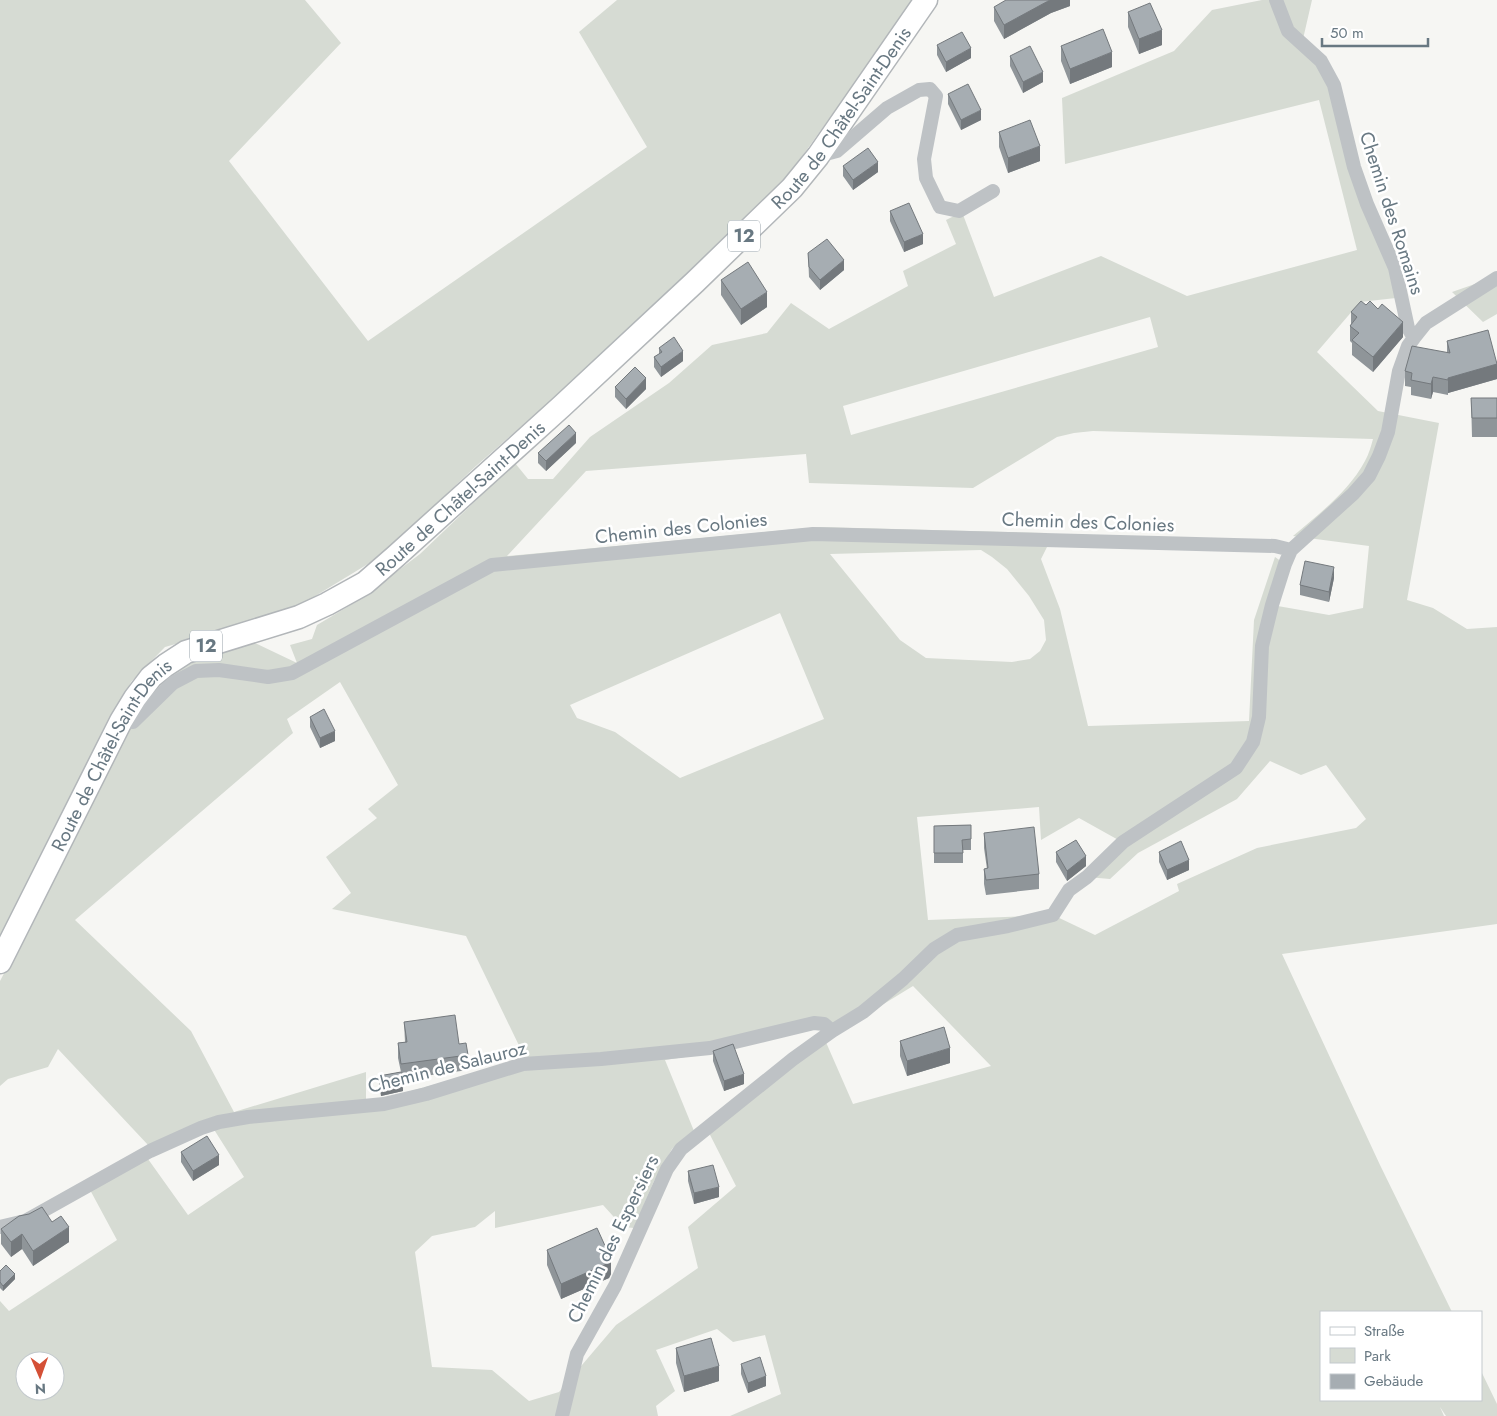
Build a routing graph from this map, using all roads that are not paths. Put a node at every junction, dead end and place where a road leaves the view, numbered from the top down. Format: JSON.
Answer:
{"nodes":[{"id":1,"x":926,"y":0,"type":"edge"},
{"id":2,"x":1276,"y":0,"type":"edge"},
{"id":3,"x":818,"y":156,"type":"junction"},
{"id":4,"x":993,"y":191,"type":"dead end"},
{"id":5,"x":1497,"y":278,"type":"edge"},
{"id":6,"x":1414,"y":338,"type":"junction"},
{"id":7,"x":1291,"y":550,"type":"junction"},
{"id":8,"x":121,"y":721,"type":"junction"},
{"id":9,"x":0,"y":962,"type":"edge"},
{"id":10,"x":832,"y":1031,"type":"junction"},
{"id":11,"x":0,"y":1227,"type":"edge"},
{"id":12,"x":562,"y":1416,"type":"edge"}],
"edges":[{"from":1,"to":3,"type":"main road","name":"Route de Châtel-Saint-Denis","number":"12"},
{"from":2,"to":6,"type":"street","name":"Chemin des Romains"},
{"from":3,"to":4,"type":"street"},
{"from":3,"to":8,"type":"main road","name":"Route de Châtel-Saint-Denis","number":"12"},
{"from":5,"to":6,"type":"street"},
{"from":6,"to":7,"type":"street"},
{"from":7,"to":8,"type":"street","name":"Chemin des Colonies"},
{"from":7,"to":10,"type":"street","name":"Chemin des Espersiers"},
{"from":8,"to":9,"type":"main road","name":"Route de Châtel-Saint-Denis","number":"12"},
{"from":10,"to":11,"type":"street","name":"Chemin de Salauroz"},
{"from":10,"to":12,"type":"street","name":"Chemin des Espersiers"}]}
